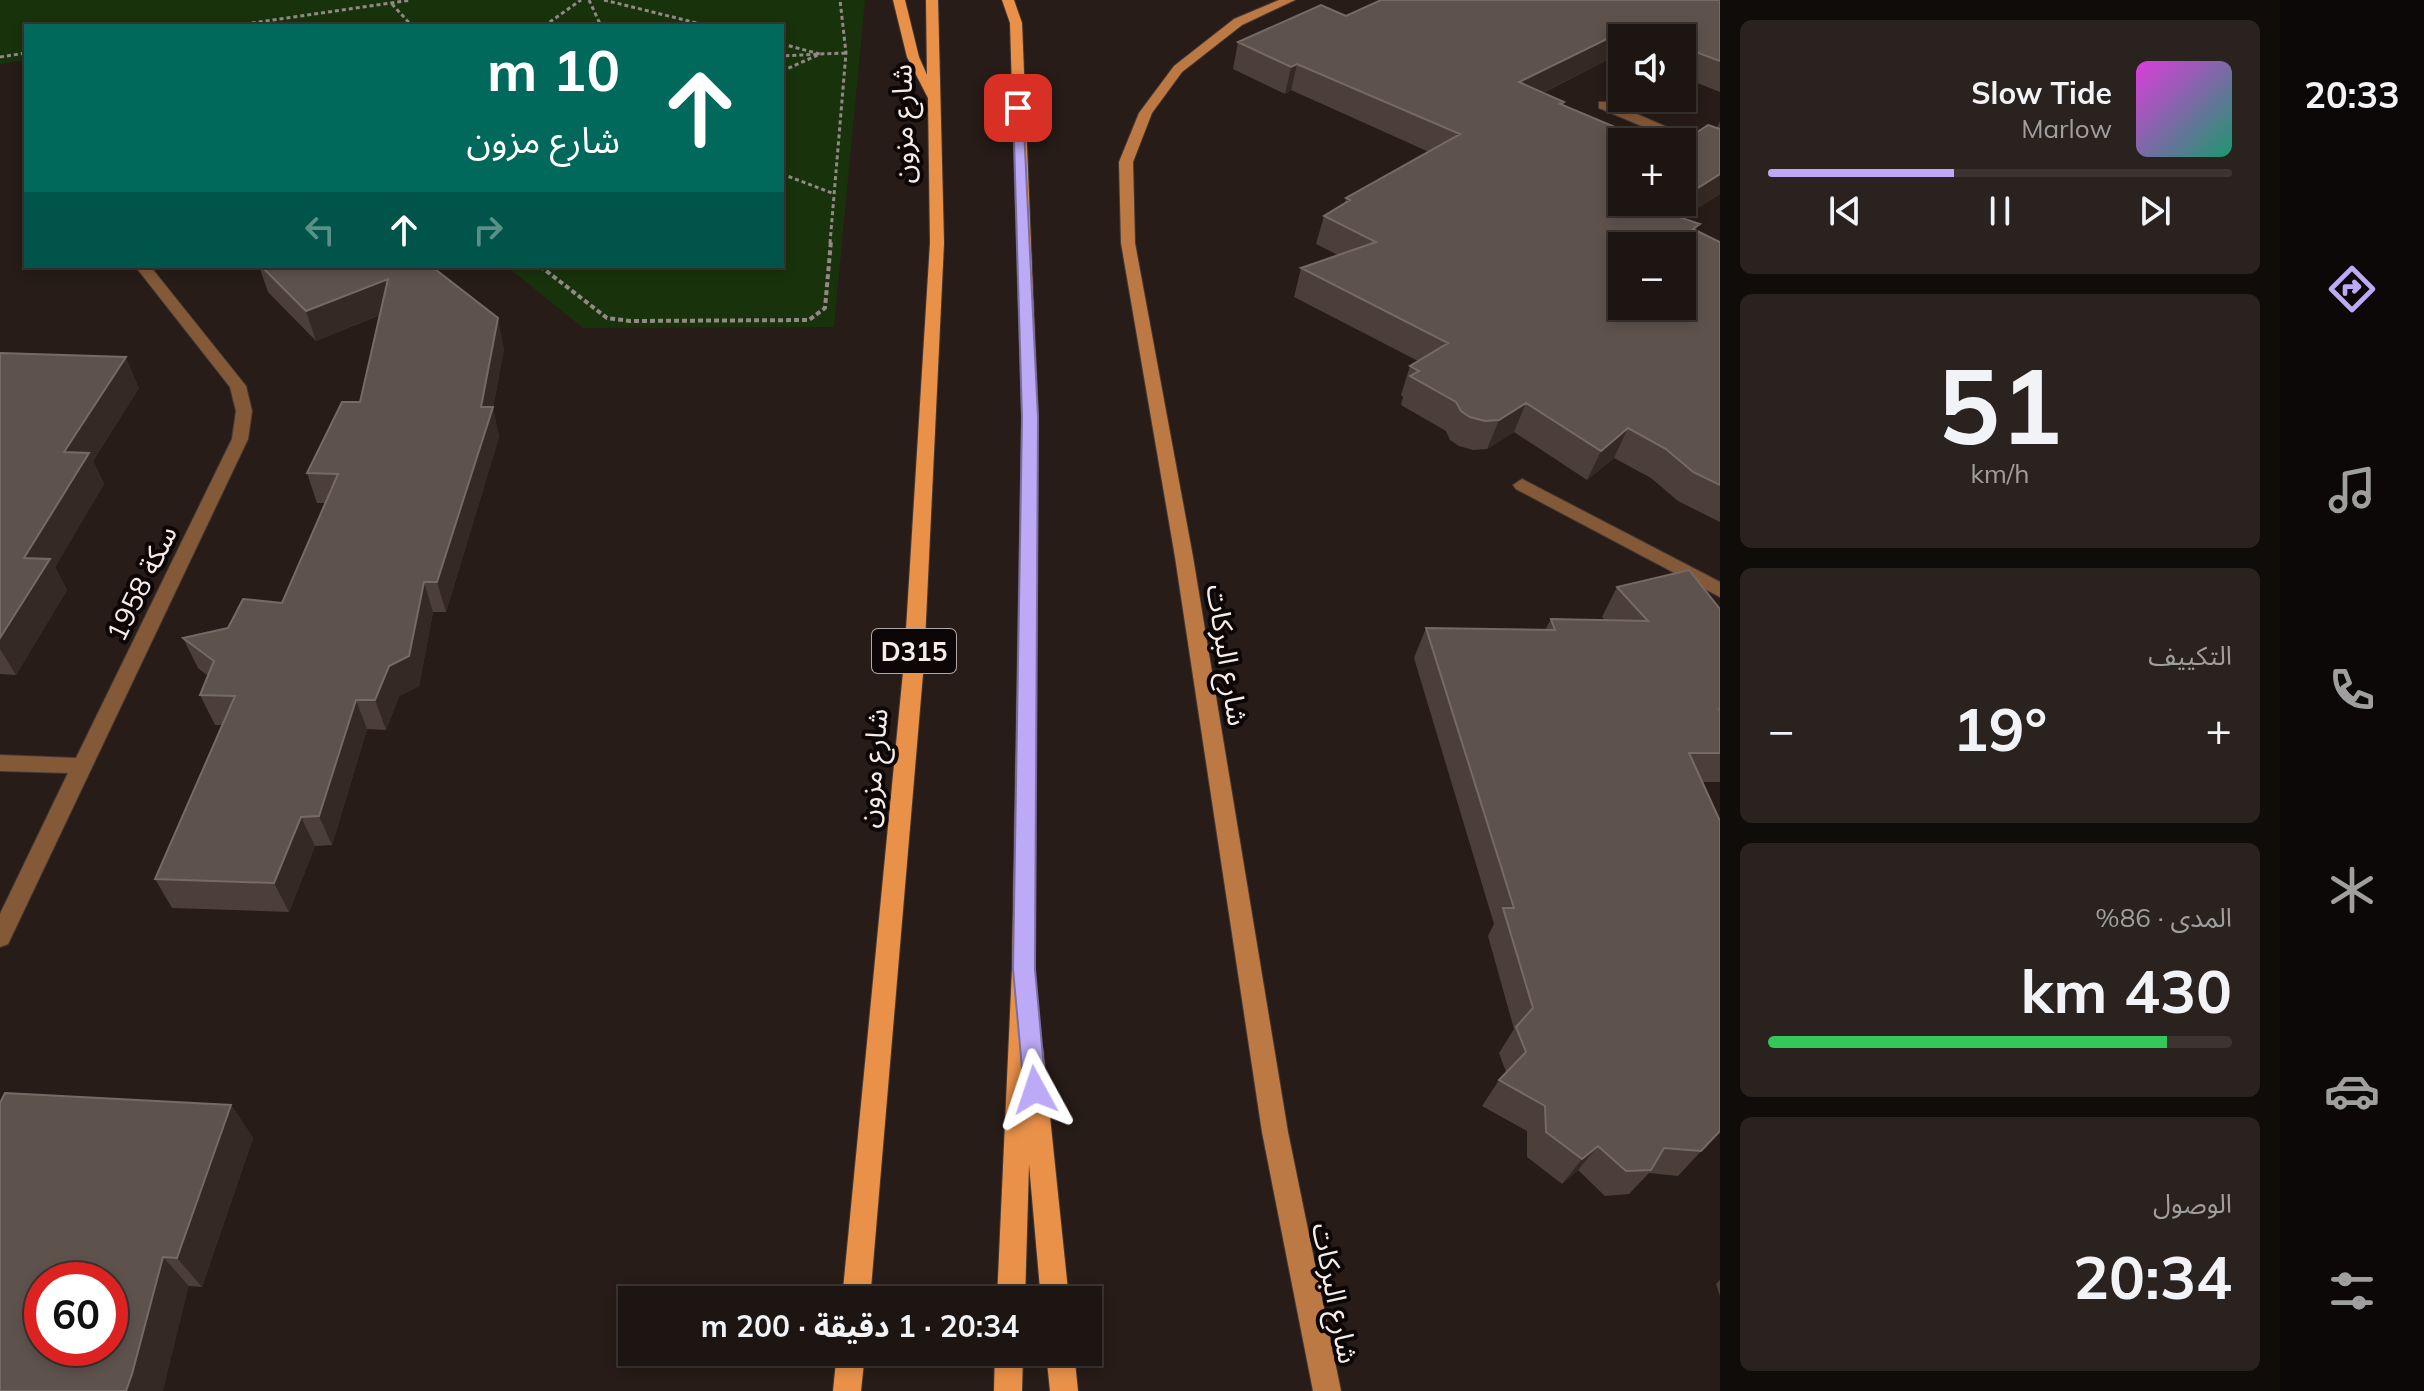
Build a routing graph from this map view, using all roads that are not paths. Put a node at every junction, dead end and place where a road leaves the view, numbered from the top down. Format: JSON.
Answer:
{"nodes":[{"id":1,"x":899,"y":0,"type":"edge"},
{"id":2,"x":932,"y":0,"type":"edge"},
{"id":3,"x":1008,"y":0,"type":"edge"},
{"id":4,"x":1023,"y":0,"type":"edge"},
{"id":5,"x":1289,"y":0,"type":"edge"},
{"id":6,"x":1016,"y":23,"type":"junction"},
{"id":7,"x":934,"y":103,"type":"junction"},
{"id":8,"x":1604,"y":105,"type":"dead end"},
{"id":9,"x":1720,"y":155,"type":"edge"},
{"id":10,"x":144,"y":268,"type":"edge"},
{"id":11,"x":1522,"y":485,"type":"dead end"},
{"id":12,"x":1720,"y":590,"type":"edge"},
{"id":13,"x":0,"y":763,"type":"edge"},
{"id":14,"x":85,"y":766,"type":"junction"},
{"id":15,"x":0,"y":937,"type":"edge"},
{"id":16,"x":1024,"y":969,"type":"junction"},
{"id":17,"x":857,"y":1286,"type":"edge"},
{"id":18,"x":1012,"y":1286,"type":"edge"},
{"id":19,"x":1054,"y":1286,"type":"edge"},
{"id":20,"x":850,"y":1366,"type":"edge"},
{"id":21,"x":1009,"y":1366,"type":"edge"},
{"id":22,"x":1061,"y":1366,"type":"edge"},
{"id":23,"x":847,"y":1391,"type":"edge"},
{"id":24,"x":1008,"y":1391,"type":"edge"},
{"id":25,"x":1064,"y":1391,"type":"edge"},
{"id":26,"x":1327,"y":1391,"type":"edge"}],
"edges":[{"from":1,"to":7,"type":"main road"},
{"from":2,"to":7,"type":"main road","name":"شارع مزون","number":"D315"},
{"from":3,"to":6,"type":"main road"},
{"from":4,"to":6,"type":"main road"},
{"from":5,"to":26,"type":"street","name":"شارع البركات"},
{"from":6,"to":16,"type":"main road"},
{"from":7,"to":17,"type":"main road","name":"شارع مزون","number":"D315"},
{"from":8,"to":9,"type":"street"},
{"from":10,"to":14,"type":"street","name":"سكة 1958"},
{"from":11,"to":12,"type":"street"},
{"from":13,"to":14,"type":"street"},
{"from":14,"to":15,"type":"street","name":"سكة 1958"},
{"from":16,"to":18,"type":"main road"},
{"from":16,"to":19,"type":"main road"},
{"from":20,"to":23,"type":"main road"},
{"from":21,"to":24,"type":"main road"},
{"from":22,"to":25,"type":"main road"}]}
